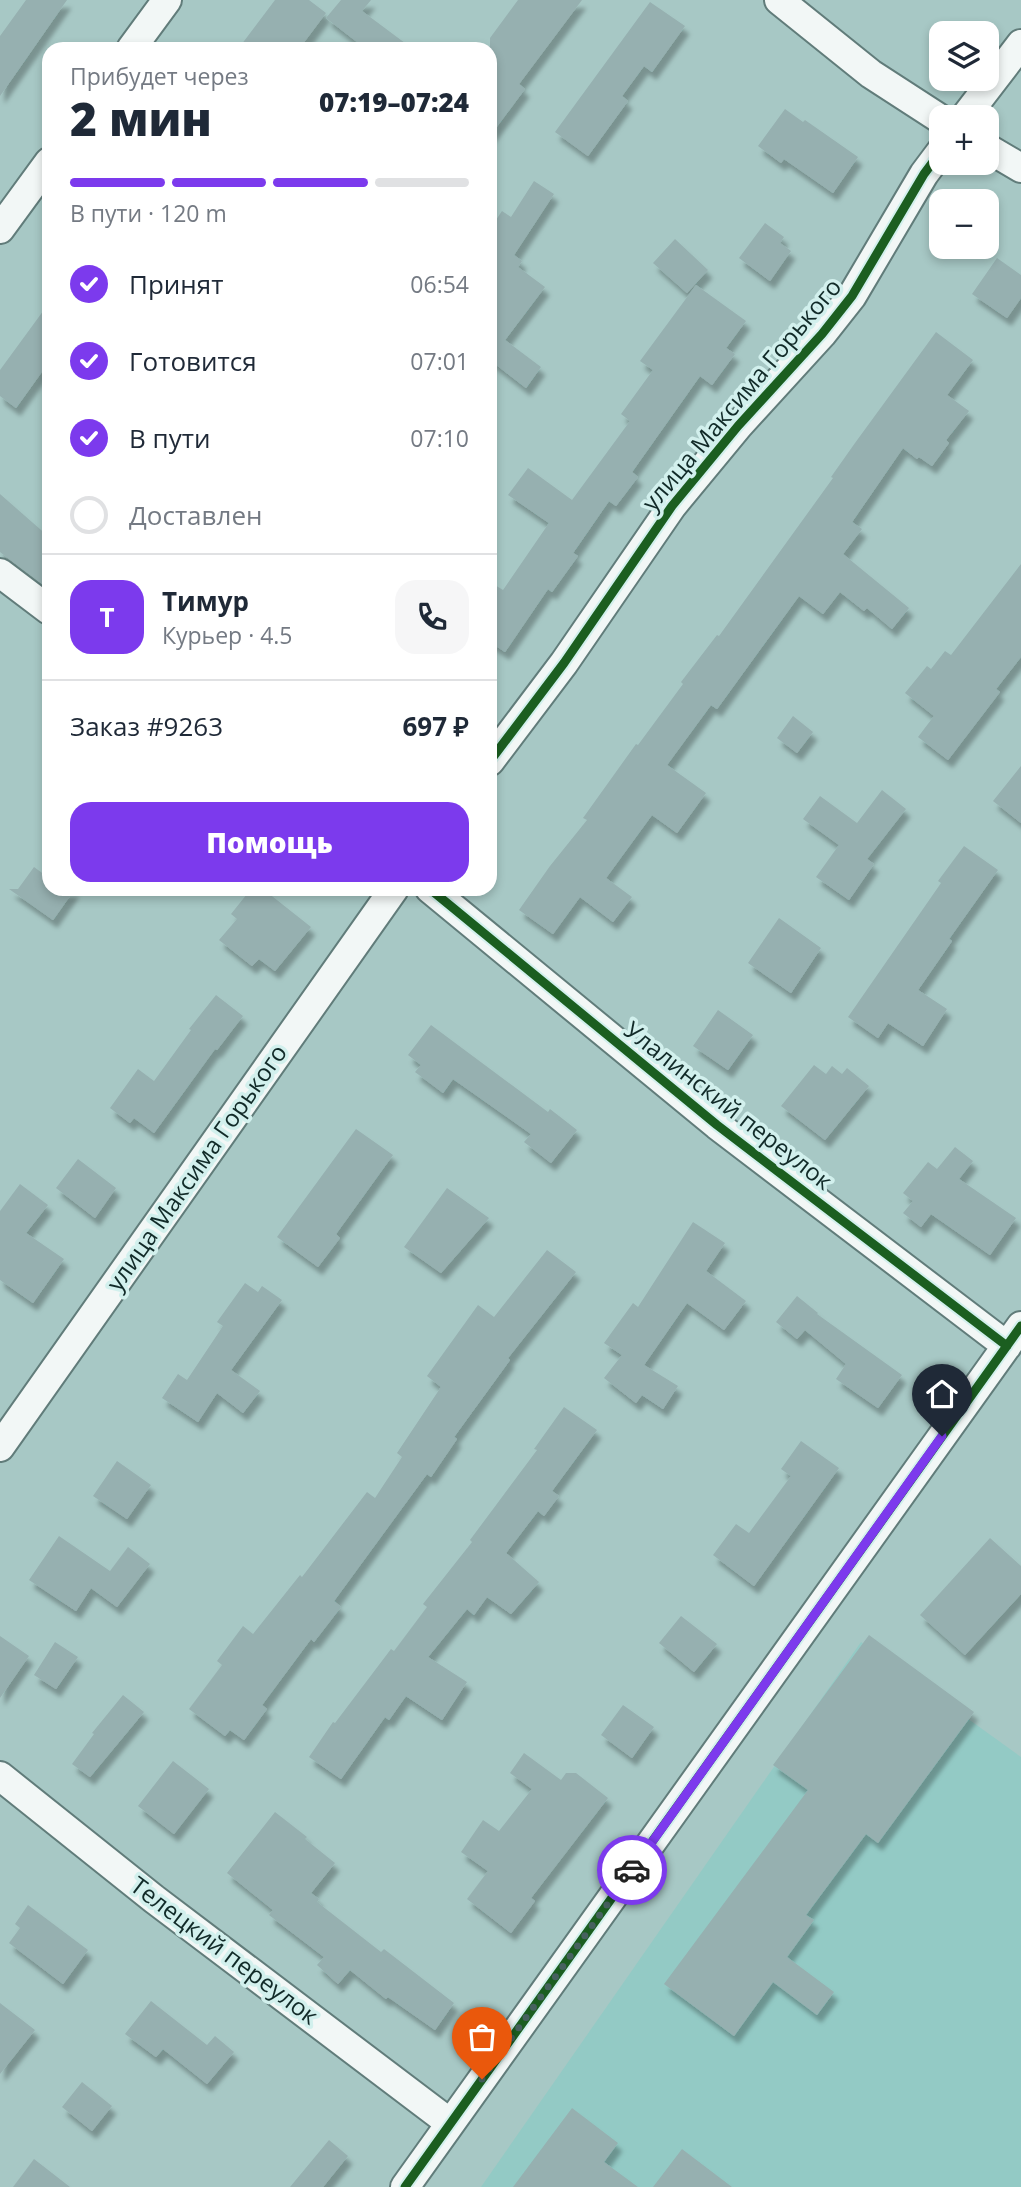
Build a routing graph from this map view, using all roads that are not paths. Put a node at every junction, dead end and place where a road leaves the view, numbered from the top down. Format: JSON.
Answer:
{"nodes":[{"id":1,"x":167,"y":0,"type":"edge"},
{"id":2,"x":779,"y":0,"type":"edge"},
{"id":3,"x":136,"y":42,"type":"edge"},
{"id":4,"x":1021,"y":44,"type":"edge"},
{"id":5,"x":974,"y":105,"type":"edge"},
{"id":6,"x":929,"y":112,"type":"edge"},
{"id":7,"x":999,"y":155,"type":"edge"},
{"id":8,"x":929,"y":167,"type":"edge"},
{"id":9,"x":1021,"y":168,"type":"edge"},
{"id":10,"x":42,"y":172,"type":"edge"},
{"id":11,"x":0,"y":229,"type":"edge"},
{"id":12,"x":0,"y":573,"type":"edge"},
{"id":13,"x":42,"y":605,"type":"edge"},
{"id":14,"x":497,"y":752,"type":"edge"},
{"id":15,"x":389,"y":896,"type":"edge"},
{"id":16,"x":439,"y":896,"type":"edge"},
{"id":17,"x":1014,"y":1336,"type":"edge"},
{"id":18,"x":0,"y":1447,"type":"edge"},
{"id":19,"x":0,"y":1776,"type":"edge"},
{"id":20,"x":450,"y":2123,"type":"junction"},
{"id":21,"x":405,"y":2187,"type":"edge"}],
"edges":[{"from":1,"to":3,"type":"street"},
{"from":2,"to":6,"type":"street"},
{"from":4,"to":5,"type":"street"},
{"from":7,"to":9,"type":"street"},
{"from":8,"to":14,"type":"street","name":"улица Максима Горького"},
{"from":10,"to":11,"type":"street"},
{"from":12,"to":13,"type":"street"},
{"from":15,"to":18,"type":"street","name":"улица Максима Горького"},
{"from":16,"to":17,"type":"street","name":"Улалинский переулок"},
{"from":17,"to":20,"type":"street"},
{"from":19,"to":20,"type":"street","name":"Телецкий переулок"},
{"from":20,"to":21,"type":"street"}]}
